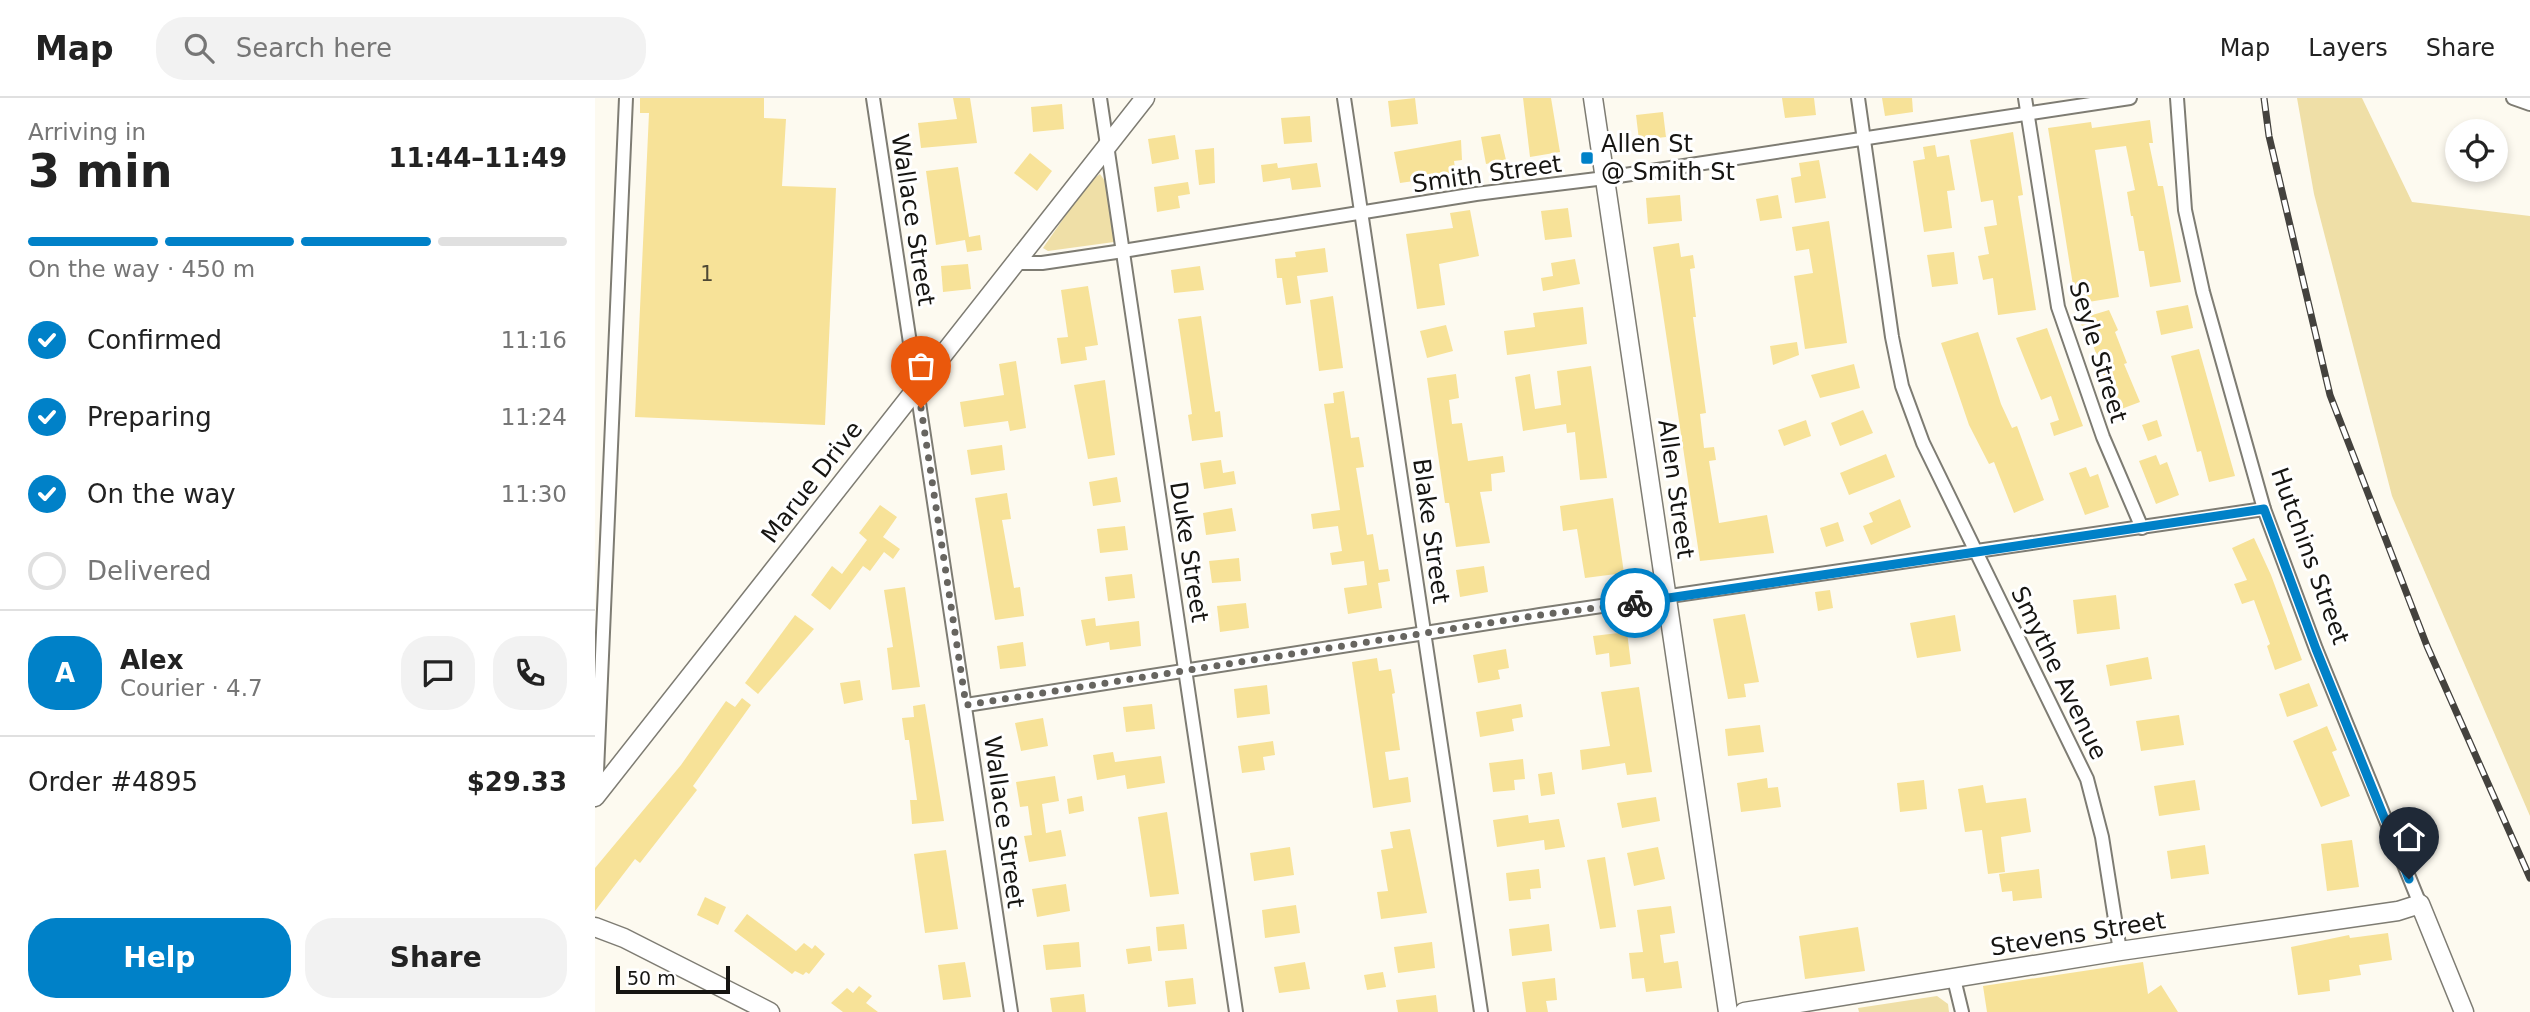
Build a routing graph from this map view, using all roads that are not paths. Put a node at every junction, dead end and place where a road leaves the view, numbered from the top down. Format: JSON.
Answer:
{"nodes":[{"id":1,"x":626,"y":98,"type":"edge"},
{"id":2,"x":873,"y":98,"type":"edge"},
{"id":3,"x":1100,"y":98,"type":"edge"},
{"id":4,"x":1145,"y":98,"type":"edge"},
{"id":5,"x":1344,"y":98,"type":"edge"},
{"id":6,"x":1593,"y":98,"type":"edge"},
{"id":7,"x":1858,"y":98,"type":"edge"},
{"id":8,"x":2025,"y":98,"type":"edge"},
{"id":9,"x":2130,"y":98,"type":"edge"},
{"id":10,"x":2177,"y":98,"type":"edge"},
{"id":11,"x":2513,"y":98,"type":"edge"},
{"id":12,"x":2530,"y":104,"type":"edge"},
{"id":13,"x":2028,"y":114,"type":"junction"},
{"id":14,"x":1863,"y":139,"type":"junction"},
{"id":15,"x":1107,"y":145,"type":"junction"},
{"id":16,"x":1605,"y":178,"type":"junction"},
{"id":17,"x":1362,"y":215,"type":"junction"},
{"id":18,"x":1123,"y":251,"type":"junction"},
{"id":19,"x":1016,"y":262,"type":"junction"},
{"id":20,"x":917,"y":389,"type":"junction"},
{"id":21,"x":2264,"y":509,"type":"junction"},
{"id":22,"x":2142,"y":528,"type":"junction"},
{"id":23,"x":1977,"y":552,"type":"junction"},
{"id":24,"x":1667,"y":599,"type":"junction"},
{"id":25,"x":1425,"y":635,"type":"junction"},
{"id":26,"x":1186,"y":670,"type":"junction"},
{"id":27,"x":966,"y":705,"type":"junction"},
{"id":28,"x":596,"y":796,"type":"edge"},
{"id":29,"x":2420,"y":904,"type":"junction"},
{"id":30,"x":595,"y":927,"type":"edge"},
{"id":31,"x":2120,"y":951,"type":"junction"},
{"id":32,"x":1954,"y":979,"type":"junction"},
{"id":33,"x":770,"y":1012,"type":"edge"},
{"id":34,"x":1011,"y":1012,"type":"edge"},
{"id":35,"x":1236,"y":1012,"type":"edge"},
{"id":36,"x":1481,"y":1012,"type":"edge"},
{"id":37,"x":1728,"y":1012,"type":"edge"},
{"id":38,"x":1744,"y":1012,"type":"edge"},
{"id":39,"x":1962,"y":1012,"type":"edge"},
{"id":40,"x":2464,"y":1012,"type":"edge"}],
"edges":[{"from":1,"to":28,"type":"street"},
{"from":2,"to":20,"type":"street","name":"Wallace Street"},
{"from":3,"to":15,"type":"street","name":"Duke Street"},
{"from":4,"to":15,"type":"street","name":"Marue Drive"},
{"from":5,"to":17,"type":"street","name":"Blake Street"},
{"from":6,"to":16,"type":"street","name":"Allen Street"},
{"from":7,"to":14,"type":"street","name":"Smythe Avenue"},
{"from":8,"to":13,"type":"street","name":"Seyle Street"},
{"from":9,"to":13,"type":"street","name":"Smith Street"},
{"from":10,"to":21,"type":"street","name":"Hutchins Street"},
{"from":11,"to":12,"type":"street"},
{"from":13,"to":14,"type":"street","name":"Smith Street"},
{"from":13,"to":22,"type":"street","name":"Seyle Street"},
{"from":14,"to":16,"type":"street","name":"Smith Street"},
{"from":14,"to":23,"type":"street","name":"Smythe Avenue"},
{"from":15,"to":18,"type":"street","name":"Duke Street"},
{"from":15,"to":19,"type":"street","name":"Marue Drive"},
{"from":16,"to":17,"type":"street","name":"Smith Street"},
{"from":16,"to":24,"type":"street","name":"Allen Street"},
{"from":17,"to":18,"type":"street","name":"Smith Street"},
{"from":17,"to":25,"type":"street","name":"Blake Street"},
{"from":18,"to":19,"type":"street","name":"Smith Street"},
{"from":18,"to":26,"type":"street","name":"Duke Street"},
{"from":19,"to":20,"type":"street","name":"Marue Drive"},
{"from":20,"to":27,"type":"street","name":"Wallace Street"},
{"from":20,"to":28,"type":"street","name":"Marue Drive"},
{"from":21,"to":22,"type":"street"},
{"from":21,"to":29,"type":"street","name":"Hutchins Street"},
{"from":22,"to":23,"type":"street"},
{"from":23,"to":24,"type":"street"},
{"from":23,"to":31,"type":"street","name":"Smythe Avenue"},
{"from":24,"to":25,"type":"street"},
{"from":24,"to":37,"type":"street","name":"Allen Street"},
{"from":25,"to":26,"type":"street"},
{"from":25,"to":36,"type":"street","name":"Blake Street"},
{"from":26,"to":27,"type":"street"},
{"from":26,"to":35,"type":"street","name":"Duke Street"},
{"from":27,"to":34,"type":"street","name":"Wallace Street"},
{"from":29,"to":31,"type":"street","name":"Stevens Street"},
{"from":29,"to":40,"type":"street","name":"Hutchins Street"},
{"from":30,"to":33,"type":"street"},
{"from":31,"to":32,"type":"street","name":"Stevens Street"},
{"from":32,"to":38,"type":"street","name":"Stevens Street"},
{"from":32,"to":39,"type":"street"}]}
